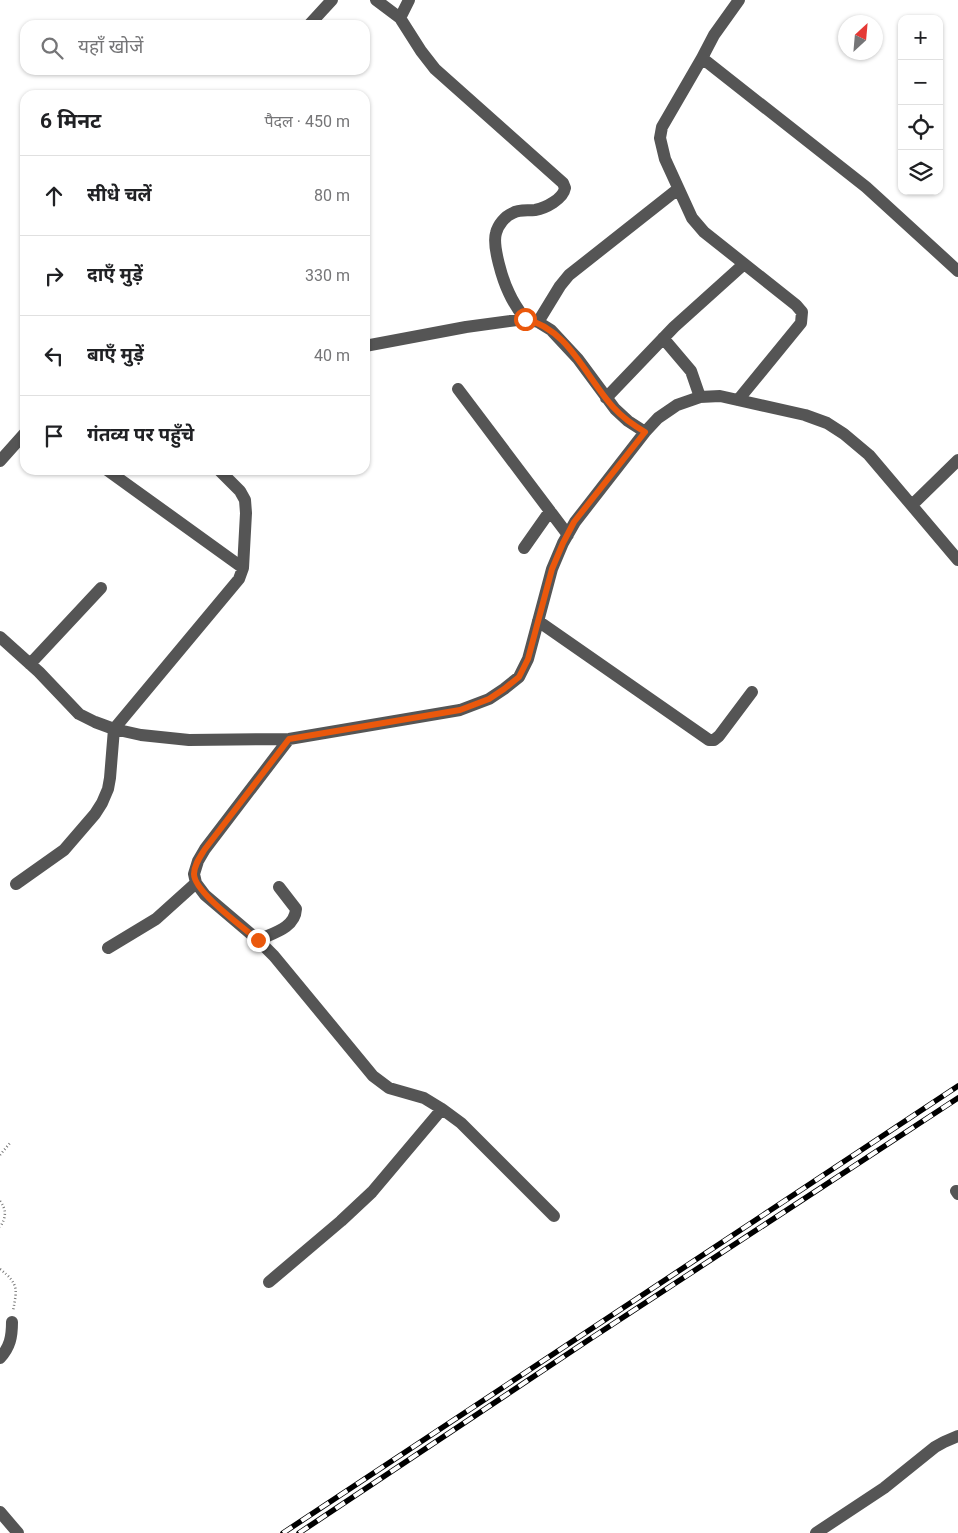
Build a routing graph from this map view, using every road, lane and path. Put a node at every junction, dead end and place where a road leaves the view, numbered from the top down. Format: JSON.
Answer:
{"nodes":[{"id":1,"x":332,"y":0,"type":"edge"},
{"id":2,"x":376,"y":0,"type":"edge"},
{"id":3,"x":409,"y":0,"type":"edge"},
{"id":4,"x":739,"y":0,"type":"edge"},
{"id":5,"x":400,"y":18,"type":"junction"},
{"id":6,"x":314,"y":20,"type":"edge"},
{"id":7,"x":702,"y":58,"type":"junction"},
{"id":8,"x":678,"y":189,"type":"junction"},
{"id":9,"x":744,"y":264,"type":"junction"},
{"id":10,"x":958,"y":271,"type":"edge"},
{"id":11,"x":525,"y":319,"type":"junction"},
{"id":12,"x":538,"y":322,"type":"junction"},
{"id":13,"x":663,"y":338,"type":"junction"},
{"id":14,"x":370,"y":345,"type":"edge"},
{"id":15,"x":458,"y":389,"type":"dead end"},
{"id":16,"x":700,"y":397,"type":"junction"},
{"id":17,"x":606,"y":398,"type":"junction"},
{"id":18,"x":738,"y":400,"type":"junction"},
{"id":19,"x":645,"y":432,"type":"junction"},
{"id":20,"x":20,"y":439,"type":"edge"},
{"id":21,"x":958,"y":460,"type":"edge"},
{"id":22,"x":0,"y":461,"type":"edge"},
{"id":23,"x":114,"y":475,"type":"edge"},
{"id":24,"x":224,"y":475,"type":"edge"},
{"id":25,"x":912,"y":505,"type":"junction"},
{"id":26,"x":550,"y":511,"type":"junction"},
{"id":27,"x":568,"y":535,"type":"junction"},
{"id":28,"x":524,"y":548,"type":"dead end"},
{"id":29,"x":958,"y":560,"type":"edge"},
{"id":30,"x":243,"y":568,"type":"junction"},
{"id":31,"x":101,"y":588,"type":"dead end"},
{"id":32,"x":538,"y":621,"type":"junction"},
{"id":33,"x":0,"y":636,"type":"edge"},
{"id":34,"x":30,"y":664,"type":"junction"},
{"id":35,"x":752,"y":692,"type":"dead end"},
{"id":36,"x":114,"y":728,"type":"junction"},
{"id":37,"x":289,"y":739,"type":"junction"},
{"id":38,"x":196,"y":883,"type":"junction"},
{"id":39,"x":16,"y":884,"type":"dead end"},
{"id":40,"x":279,"y":887,"type":"dead end"},
{"id":41,"x":258,"y":940,"type":"junction"},
{"id":42,"x":108,"y":948,"type":"dead end"},
{"id":43,"x":442,"y":1108,"type":"junction"},
{"id":44,"x":10,"y":1143,"type":"dead end"},
{"id":45,"x":0,"y":1155,"type":"edge"},
{"id":46,"x":0,"y":1201,"type":"edge"},
{"id":47,"x":554,"y":1216,"type":"dead end"},
{"id":48,"x":0,"y":1227,"type":"edge"},
{"id":49,"x":0,"y":1269,"type":"edge"},
{"id":50,"x":269,"y":1282,"type":"dead end"},
{"id":51,"x":12,"y":1322,"type":"joint"},
{"id":52,"x":0,"y":1358,"type":"edge"},
{"id":53,"x":958,"y":1436,"type":"edge"},
{"id":54,"x":0,"y":1512,"type":"edge"},
{"id":55,"x":18,"y":1533,"type":"edge"},
{"id":56,"x":816,"y":1533,"type":"edge"}],
"edges":[{"from":1,"to":6,"type":"street"},
{"from":2,"to":5,"type":"street"},
{"from":3,"to":5,"type":"street"},
{"from":4,"to":7,"type":"street"},
{"from":5,"to":11,"type":"street"},
{"from":7,"to":8,"type":"street"},
{"from":7,"to":10,"type":"street"},
{"from":8,"to":9,"type":"street"},
{"from":8,"to":12,"type":"street"},
{"from":9,"to":13,"type":"street"},
{"from":9,"to":18,"type":"street"},
{"from":11,"to":12,"type":"street"},
{"from":11,"to":14,"type":"street"},
{"from":12,"to":17,"type":"street"},
{"from":13,"to":16,"type":"street"},
{"from":13,"to":17,"type":"street"},
{"from":15,"to":26,"type":"street"},
{"from":16,"to":18,"type":"street"},
{"from":16,"to":19,"type":"street"},
{"from":17,"to":19,"type":"street"},
{"from":18,"to":25,"type":"street"},
{"from":19,"to":27,"type":"street"},
{"from":20,"to":22,"type":"street"},
{"from":21,"to":25,"type":"street"},
{"from":23,"to":30,"type":"street"},
{"from":24,"to":30,"type":"street"},
{"from":25,"to":29,"type":"street"},
{"from":26,"to":27,"type":"street"},
{"from":26,"to":28,"type":"street"},
{"from":27,"to":32,"type":"street"},
{"from":30,"to":36,"type":"street"},
{"from":31,"to":34,"type":"street"},
{"from":32,"to":35,"type":"street"},
{"from":32,"to":37,"type":"street"},
{"from":33,"to":34,"type":"street"},
{"from":34,"to":36,"type":"street"},
{"from":36,"to":37,"type":"street"},
{"from":36,"to":39,"type":"street"},
{"from":37,"to":38,"type":"street"},
{"from":38,"to":41,"type":"street"},
{"from":38,"to":42,"type":"street"},
{"from":40,"to":41,"type":"street"},
{"from":41,"to":43,"type":"street"},
{"from":43,"to":47,"type":"street"},
{"from":43,"to":50,"type":"street"},
{"from":44,"to":45,"type":"path"},
{"from":46,"to":48,"type":"path"},
{"from":49,"to":51,"type":"path"},
{"from":51,"to":52,"type":"street"},
{"from":53,"to":56,"type":"street"},
{"from":54,"to":55,"type":"street"}]}
